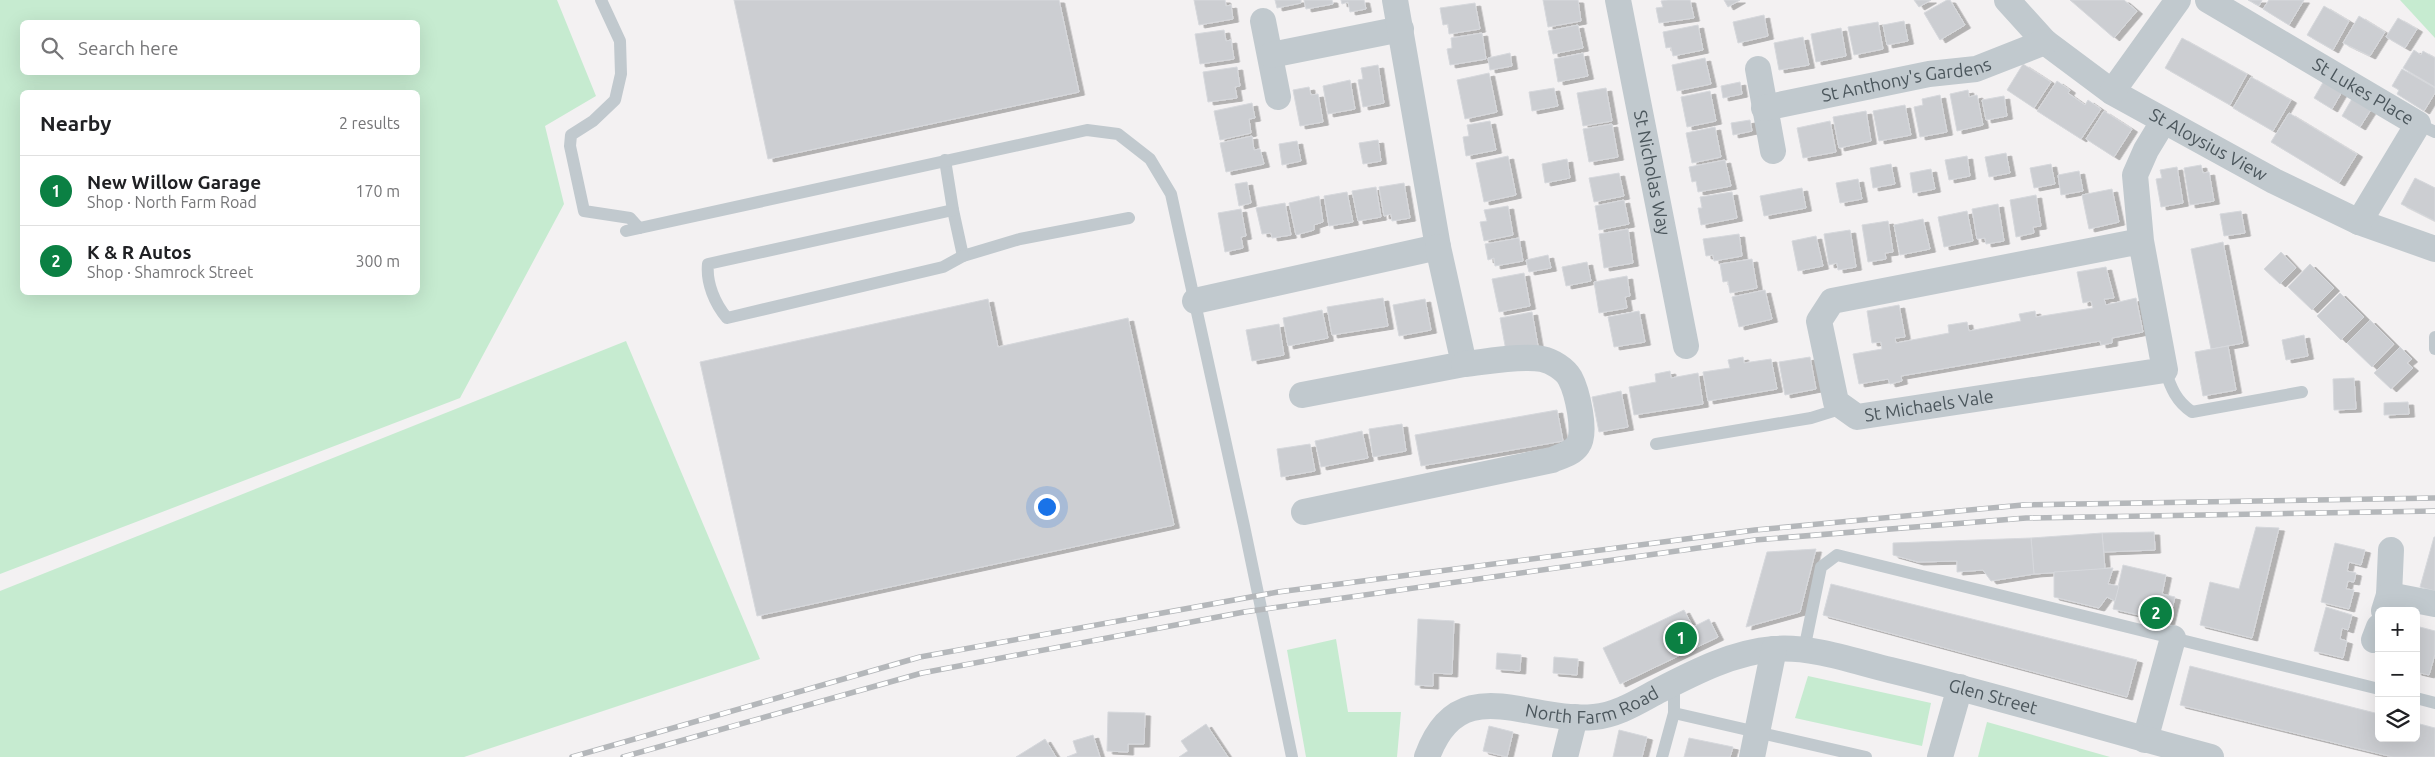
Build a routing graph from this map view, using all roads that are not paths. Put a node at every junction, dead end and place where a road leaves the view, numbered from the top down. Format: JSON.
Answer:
{"nodes":[{"id":1,"x":601,"y":0,"type":"edge"},
{"id":2,"x":1395,"y":0,"type":"edge"},
{"id":3,"x":1618,"y":0,"type":"edge"},
{"id":4,"x":2008,"y":0,"type":"edge"},
{"id":5,"x":2178,"y":0,"type":"edge"},
{"id":6,"x":2208,"y":0,"type":"edge"},
{"id":7,"x":1263,"y":21,"type":"dead end"},
{"id":8,"x":1401,"y":29,"type":"junction"},
{"id":9,"x":2045,"y":42,"type":"junction"},
{"id":10,"x":1271,"y":55,"type":"junction"},
{"id":11,"x":1758,"y":69,"type":"dead end"},
{"id":12,"x":2112,"y":92,"type":"junction"},
{"id":13,"x":1278,"y":97,"type":"dead end"},
{"id":14,"x":1764,"y":108,"type":"junction"},
{"id":15,"x":2163,"y":122,"type":"junction"},
{"id":16,"x":2427,"y":128,"type":"edge"},
{"id":17,"x":1773,"y":150,"type":"dead end"},
{"id":18,"x":945,"y":160,"type":"junction"},
{"id":19,"x":953,"y":210,"type":"junction"},
{"id":20,"x":1129,"y":218,"type":"dead end"},
{"id":21,"x":2359,"y":222,"type":"junction"},
{"id":22,"x":2141,"y":240,"type":"junction"},
{"id":23,"x":1438,"y":247,"type":"junction"},
{"id":24,"x":2435,"y":249,"type":"edge"},
{"id":25,"x":963,"y":256,"type":"junction"},
{"id":26,"x":1195,"y":301,"type":"junction"},
{"id":27,"x":2435,"y":337,"type":"edge"},
{"id":28,"x":1686,"y":346,"type":"dead end"},
{"id":29,"x":2435,"y":349,"type":"edge"},
{"id":30,"x":1464,"y":364,"type":"junction"},
{"id":31,"x":2165,"y":370,"type":"junction"},
{"id":32,"x":2302,"y":392,"type":"dead end"},
{"id":33,"x":1302,"y":394,"type":"dead end"},
{"id":34,"x":1843,"y":408,"type":"junction"},
{"id":35,"x":1656,"y":444,"type":"dead end"},
{"id":36,"x":1304,"y":512,"type":"dead end"},
{"id":37,"x":2391,"y":550,"type":"dead end"},
{"id":38,"x":2427,"y":602,"type":"edge"},
{"id":39,"x":2387,"y":603,"type":"edge"},
{"id":40,"x":2173,"y":638,"type":"junction"},
{"id":41,"x":1774,"y":649,"type":"junction"},
{"id":42,"x":1804,"y":650,"type":"junction"},
{"id":43,"x":1674,"y":683,"type":"junction"},
{"id":44,"x":1960,"y":687,"type":"junction"},
{"id":45,"x":2375,"y":688,"type":"edge"},
{"id":46,"x":2420,"y":699,"type":"edge"},
{"id":47,"x":2435,"y":703,"type":"edge"},
{"id":48,"x":1674,"y":713,"type":"junction"},
{"id":49,"x":1576,"y":717,"type":"junction"},
{"id":50,"x":2145,"y":740,"type":"junction"},
{"id":51,"x":1755,"y":745,"type":"edge"},
{"id":52,"x":1846,"y":754,"type":"edge"},
{"id":53,"x":1292,"y":757,"type":"edge"},
{"id":54,"x":1427,"y":757,"type":"edge"},
{"id":55,"x":1565,"y":757,"type":"edge"},
{"id":56,"x":1662,"y":757,"type":"edge"},
{"id":57,"x":1866,"y":757,"type":"edge"},
{"id":58,"x":1940,"y":757,"type":"edge"},
{"id":59,"x":2211,"y":757,"type":"edge"}],
"edges":[{"from":1,"to":18,"type":"lane"},
{"from":2,"to":8,"type":"street"},
{"from":3,"to":28,"type":"street","name":"St Nicholas Way"},
{"from":4,"to":9,"type":"street","name":"St Aloysius View"},
{"from":5,"to":12,"type":"street"},
{"from":6,"to":16,"type":"street","name":"St Lukes Place"},
{"from":7,"to":10,"type":"street"},
{"from":8,"to":10,"type":"street"},
{"from":8,"to":23,"type":"street"},
{"from":9,"to":12,"type":"street","name":"St Aloysius View"},
{"from":9,"to":14,"type":"street","name":"St Anthony's Gardens"},
{"from":10,"to":13,"type":"street"},
{"from":11,"to":14,"type":"street"},
{"from":12,"to":15,"type":"street","name":"St Aloysius View"},
{"from":14,"to":17,"type":"street"},
{"from":15,"to":21,"type":"street","name":"St Aloysius View"},
{"from":15,"to":22,"type":"street"},
{"from":16,"to":21,"type":"street","name":"St Lukes Place"},
{"from":18,"to":19,"type":"lane"},
{"from":18,"to":26,"type":"lane"},
{"from":19,"to":25,"type":"lane"},
{"from":19,"to":25,"type":"lane"},
{"from":20,"to":25,"type":"lane"},
{"from":21,"to":24,"type":"street","name":"St Aloysius View"},
{"from":22,"to":31,"type":"street"},
{"from":22,"to":34,"type":"street","name":"St Michaels Vale"},
{"from":23,"to":26,"type":"street"},
{"from":23,"to":30,"type":"street"},
{"from":26,"to":53,"type":"lane"},
{"from":27,"to":29,"type":"lane"},
{"from":30,"to":33,"type":"street"},
{"from":30,"to":36,"type":"street"},
{"from":31,"to":32,"type":"lane"},
{"from":31,"to":34,"type":"street","name":"St Michaels Vale"},
{"from":34,"to":35,"type":"lane"},
{"from":37,"to":39,"type":"street"},
{"from":38,"to":39,"type":"street"},
{"from":40,"to":42,"type":"lane"},
{"from":40,"to":45,"type":"lane"},
{"from":40,"to":50,"type":"street"},
{"from":41,"to":42,"type":"street","name":"Glen Street"},
{"from":41,"to":43,"type":"street","name":"North Farm Road"},
{"from":41,"to":51,"type":"street"},
{"from":42,"to":44,"type":"street","name":"Glen Street"},
{"from":43,"to":48,"type":"lane"},
{"from":43,"to":49,"type":"street","name":"North Farm Road"},
{"from":44,"to":50,"type":"street","name":"Glen Street"},
{"from":44,"to":58,"type":"street"},
{"from":46,"to":47,"type":"lane"},
{"from":48,"to":51,"type":"lane"},
{"from":48,"to":56,"type":"lane"},
{"from":49,"to":54,"type":"street","name":"North Farm Road"},
{"from":49,"to":55,"type":"street"},
{"from":50,"to":59,"type":"street","name":"Glen Street"},
{"from":51,"to":52,"type":"lane"},
{"from":52,"to":57,"type":"lane"}]}
